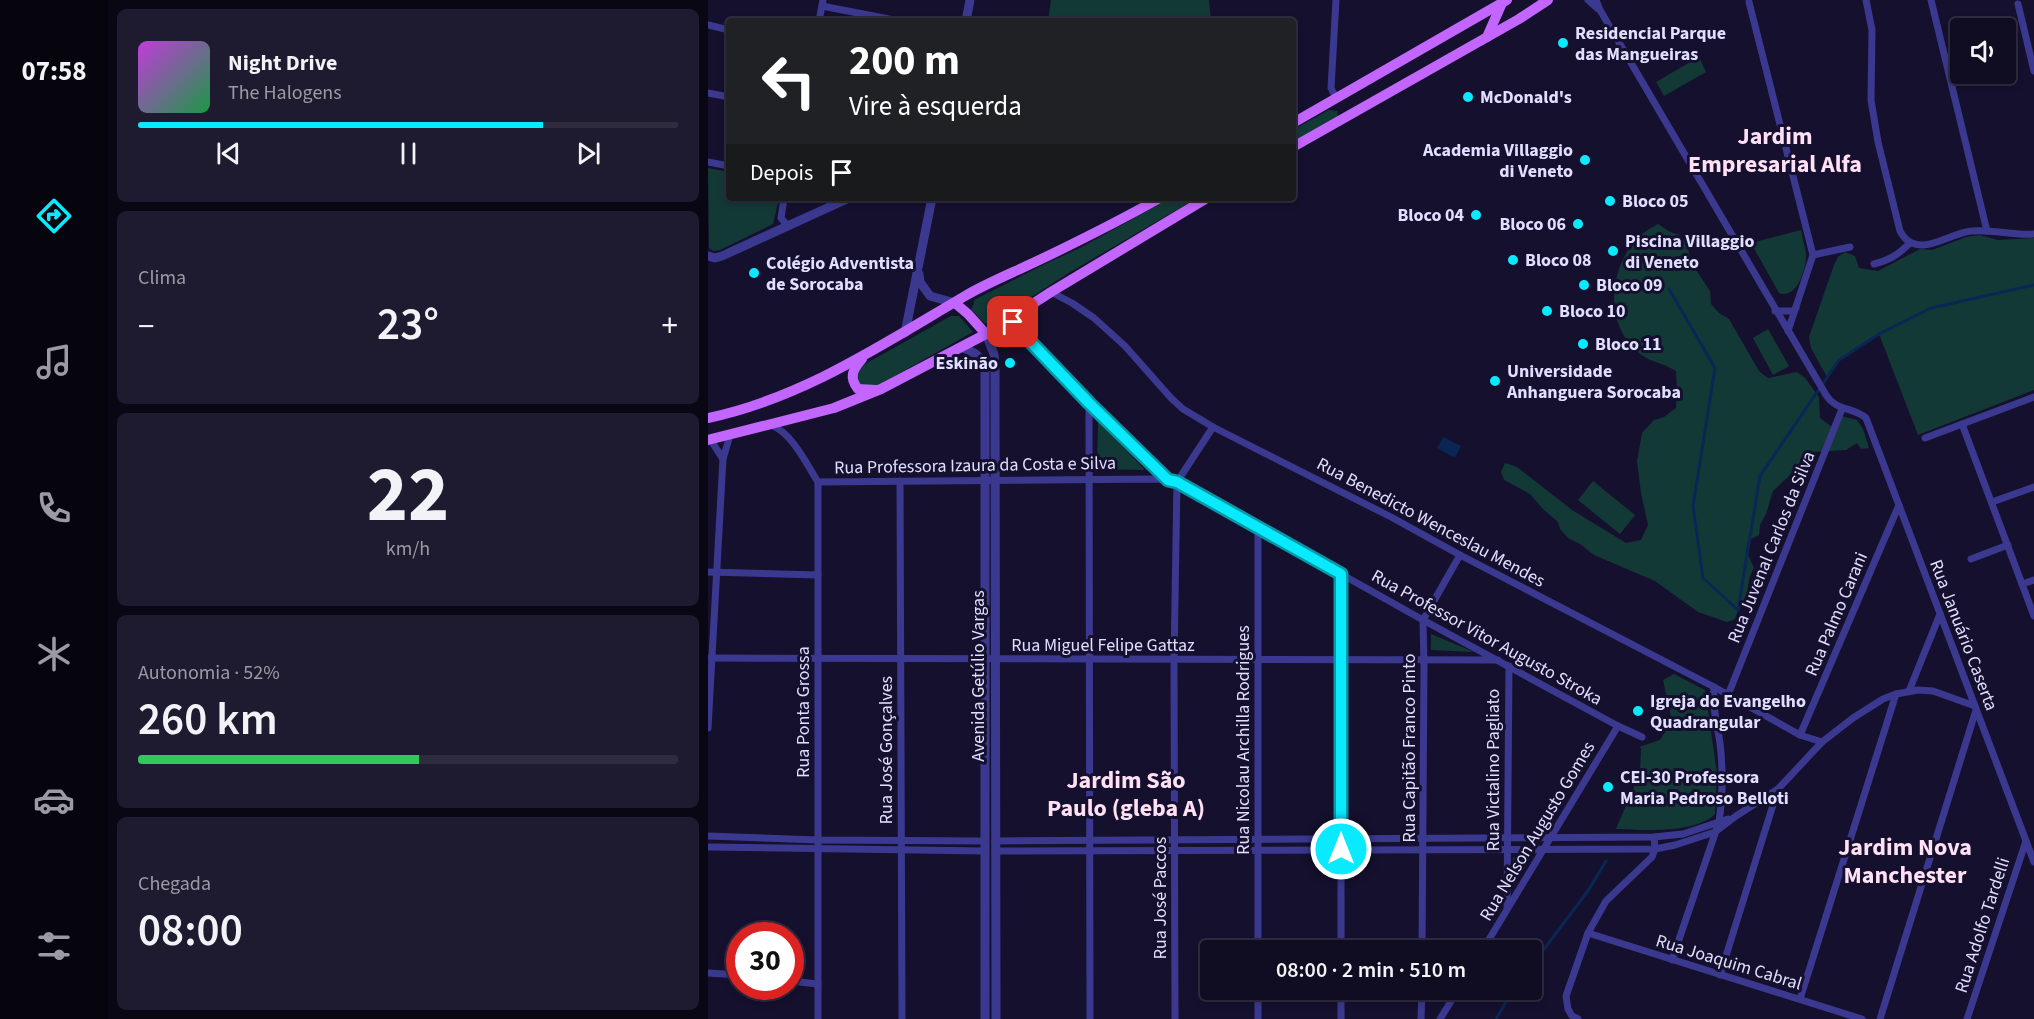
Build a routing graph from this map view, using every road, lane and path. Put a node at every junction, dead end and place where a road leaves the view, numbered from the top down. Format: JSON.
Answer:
{"nodes":[{"id":1,"x":970,"y":0,"type":"edge"},
{"id":2,"x":1336,"y":0,"type":"edge"},
{"id":3,"x":1548,"y":0,"type":"edge"},
{"id":4,"x":1588,"y":0,"type":"edge"},
{"id":5,"x":1596,"y":0,"type":"edge"},
{"id":6,"x":1866,"y":0,"type":"edge"},
{"id":7,"x":1931,"y":0,"type":"edge"},
{"id":8,"x":1504,"y":1,"type":"edge"},
{"id":9,"x":1749,"y":2,"type":"dead end"},
{"id":10,"x":823,"y":3,"type":"edge"},
{"id":11,"x":2018,"y":4,"type":"dead end"},
{"id":12,"x":1600,"y":10,"type":"junction"},
{"id":13,"x":820,"y":18,"type":"edge"},
{"id":14,"x":886,"y":18,"type":"edge"},
{"id":15,"x":967,"y":18,"type":"edge"},
{"id":16,"x":708,"y":25,"type":"edge"},
{"id":17,"x":726,"y":29,"type":"edge"},
{"id":18,"x":1487,"y":37,"type":"junction"},
{"id":19,"x":2034,"y":71,"type":"edge"},
{"id":20,"x":708,"y":93,"type":"edge"},
{"id":21,"x":726,"y":96,"type":"edge"},
{"id":22,"x":1336,"y":98,"type":"junction"},
{"id":23,"x":1350,"y":115,"type":"junction"},
{"id":24,"x":1296,"y":121,"type":"edge"},
{"id":25,"x":1296,"y":145,"type":"edge"},
{"id":26,"x":708,"y":162,"type":"edge"},
{"id":27,"x":726,"y":165,"type":"edge"},
{"id":28,"x":783,"y":201,"type":"edge"},
{"id":29,"x":842,"y":201,"type":"edge"},
{"id":30,"x":931,"y":201,"type":"edge"},
{"id":31,"x":1154,"y":201,"type":"edge"},
{"id":32,"x":1202,"y":201,"type":"edge"},
{"id":33,"x":790,"y":224,"type":"junction"},
{"id":34,"x":1987,"y":231,"type":"junction"},
{"id":35,"x":2034,"y":234,"type":"edge"},
{"id":36,"x":1910,"y":243,"type":"junction"},
{"id":37,"x":1850,"y":247,"type":"dead end"},
{"id":38,"x":1813,"y":255,"type":"junction"},
{"id":39,"x":709,"y":256,"type":"edge"},
{"id":40,"x":919,"y":263,"type":"junction"},
{"id":41,"x":1874,"y":264,"type":"dead end"},
{"id":42,"x":1051,"y":292,"type":"junction"},
{"id":43,"x":955,"y":303,"type":"junction"},
{"id":44,"x":1796,"y":308,"type":"junction"},
{"id":45,"x":1775,"y":311,"type":"junction"},
{"id":46,"x":1011,"y":318,"type":"junction"},
{"id":47,"x":1788,"y":331,"type":"junction"},
{"id":48,"x":905,"y":333,"type":"junction"},
{"id":49,"x":986,"y":334,"type":"junction"},
{"id":50,"x":961,"y":347,"type":"junction"},
{"id":51,"x":866,"y":355,"type":"junction"},
{"id":52,"x":881,"y":389,"type":"junction"},
{"id":53,"x":2034,"y":397,"type":"edge"},
{"id":54,"x":1089,"y":403,"type":"junction"},
{"id":55,"x":1842,"y":409,"type":"junction"},
{"id":56,"x":708,"y":418,"type":"edge"},
{"id":57,"x":770,"y":424,"type":"junction"},
{"id":58,"x":1962,"y":424,"type":"junction"},
{"id":59,"x":1213,"y":427,"type":"junction"},
{"id":60,"x":730,"y":435,"type":"junction"},
{"id":61,"x":1925,"y":438,"type":"dead end"},
{"id":62,"x":709,"y":440,"type":"edge"},
{"id":63,"x":723,"y":459,"type":"junction"},
{"id":64,"x":1089,"y":479,"type":"junction"},
{"id":65,"x":984,"y":480,"type":"junction"},
{"id":66,"x":994,"y":480,"type":"junction"},
{"id":67,"x":1168,"y":480,"type":"junction"},
{"id":68,"x":900,"y":481,"type":"junction"},
{"id":69,"x":818,"y":482,"type":"junction"},
{"id":70,"x":1177,"y":482,"type":"junction"},
{"id":71,"x":2034,"y":487,"type":"edge"},
{"id":72,"x":1992,"y":502,"type":"junction"},
{"id":73,"x":1899,"y":505,"type":"junction"},
{"id":74,"x":1258,"y":528,"type":"junction"},
{"id":75,"x":2007,"y":545,"type":"junction"},
{"id":76,"x":1460,"y":555,"type":"junction"},
{"id":77,"x":1971,"y":559,"type":"dead end"},
{"id":78,"x":708,"y":572,"type":"edge"},
{"id":79,"x":717,"y":573,"type":"junction"},
{"id":80,"x":1341,"y":574,"type":"junction"},
{"id":81,"x":818,"y":575,"type":"junction"},
{"id":82,"x":2034,"y":580,"type":"edge"},
{"id":83,"x":2022,"y":584,"type":"junction"},
{"id":84,"x":1940,"y":614,"type":"junction"},
{"id":85,"x":2034,"y":616,"type":"edge"},
{"id":86,"x":1423,"y":620,"type":"junction"},
{"id":87,"x":710,"y":659,"type":"edge"},
{"id":88,"x":818,"y":660,"type":"junction"},
{"id":89,"x":901,"y":660,"type":"junction"},
{"id":90,"x":990,"y":660,"type":"junction"},
{"id":91,"x":1089,"y":660,"type":"junction"},
{"id":92,"x":1173,"y":660,"type":"junction"},
{"id":93,"x":1258,"y":660,"type":"junction"},
{"id":94,"x":1341,"y":660,"type":"junction"},
{"id":95,"x":1424,"y":660,"type":"junction"},
{"id":96,"x":1498,"y":660,"type":"junction"},
{"id":97,"x":1509,"y":666,"type":"junction"},
{"id":98,"x":1714,"y":687,"type":"junction"},
{"id":99,"x":1909,"y":691,"type":"junction"},
{"id":100,"x":1896,"y":694,"type":"junction"},
{"id":101,"x":1728,"y":695,"type":"junction"},
{"id":102,"x":1976,"y":708,"type":"junction"},
{"id":103,"x":1618,"y":726,"type":"junction"},
{"id":104,"x":708,"y":728,"type":"edge"},
{"id":105,"x":1800,"y":735,"type":"junction"},
{"id":106,"x":1642,"y":737,"type":"dead end"},
{"id":107,"x":1822,"y":742,"type":"junction"},
{"id":108,"x":1779,"y":789,"type":"junction"},
{"id":109,"x":1736,"y":816,"type":"junction"},
{"id":110,"x":1719,"y":822,"type":"junction"},
{"id":111,"x":1715,"y":832,"type":"junction"},
{"id":112,"x":708,"y":836,"type":"edge"},
{"id":113,"x":1654,"y":837,"type":"junction"},
{"id":114,"x":1508,"y":838,"type":"junction"},
{"id":115,"x":1550,"y":838,"type":"junction"},
{"id":116,"x":1341,"y":839,"type":"junction"},
{"id":117,"x":1424,"y":839,"type":"junction"},
{"id":118,"x":818,"y":840,"type":"junction"},
{"id":119,"x":1175,"y":840,"type":"junction"},
{"id":120,"x":1258,"y":840,"type":"junction"},
{"id":121,"x":901,"y":841,"type":"junction"},
{"id":122,"x":984,"y":841,"type":"junction"},
{"id":123,"x":995,"y":841,"type":"junction"},
{"id":124,"x":1091,"y":841,"type":"junction"},
{"id":125,"x":2026,"y":841,"type":"junction"},
{"id":126,"x":708,"y":847,"type":"edge"},
{"id":127,"x":1655,"y":849,"type":"junction"},
{"id":128,"x":818,"y":850,"type":"junction"},
{"id":129,"x":1508,"y":850,"type":"junction"},
{"id":130,"x":1543,"y":850,"type":"junction"},
{"id":131,"x":901,"y":851,"type":"junction"},
{"id":132,"x":984,"y":851,"type":"junction"},
{"id":133,"x":995,"y":851,"type":"junction"},
{"id":134,"x":1091,"y":851,"type":"junction"},
{"id":135,"x":1258,"y":851,"type":"junction"},
{"id":136,"x":1341,"y":851,"type":"junction"},
{"id":137,"x":1424,"y":851,"type":"junction"},
{"id":138,"x":1175,"y":852,"type":"junction"},
{"id":139,"x":2034,"y":862,"type":"edge"},
{"id":140,"x":1507,"y":909,"type":"junction"},
{"id":141,"x":1588,"y":933,"type":"junction"},
{"id":142,"x":1258,"y":940,"type":"edge"},
{"id":143,"x":1341,"y":940,"type":"edge"},
{"id":144,"x":1422,"y":940,"type":"edge"},
{"id":145,"x":1489,"y":940,"type":"edge"},
{"id":146,"x":1672,"y":960,"type":"junction"},
{"id":147,"x":708,"y":972,"type":"edge"},
{"id":148,"x":726,"y":974,"type":"edge"},
{"id":149,"x":1720,"y":975,"type":"junction"},
{"id":150,"x":804,"y":982,"type":"edge"},
{"id":151,"x":818,"y":984,"type":"junction"},
{"id":152,"x":1800,"y":999,"type":"junction"},
{"id":153,"x":1258,"y":1000,"type":"edge"},
{"id":154,"x":1341,"y":1000,"type":"edge"},
{"id":155,"x":1422,"y":1000,"type":"edge"},
{"id":156,"x":1452,"y":1000,"type":"edge"},
{"id":157,"x":818,"y":1019,"type":"edge"},
{"id":158,"x":902,"y":1019,"type":"edge"},
{"id":159,"x":985,"y":1019,"type":"edge"},
{"id":160,"x":996,"y":1019,"type":"edge"},
{"id":161,"x":1090,"y":1019,"type":"edge"},
{"id":162,"x":1174,"y":1019,"type":"edge"},
{"id":163,"x":1258,"y":1019,"type":"edge"},
{"id":164,"x":1341,"y":1019,"type":"edge"},
{"id":165,"x":1422,"y":1019,"type":"edge"},
{"id":166,"x":1440,"y":1019,"type":"edge"},
{"id":167,"x":1578,"y":1019,"type":"edge"},
{"id":168,"x":1862,"y":1019,"type":"edge"},
{"id":169,"x":1880,"y":1019,"type":"edge"},
{"id":170,"x":1967,"y":1019,"type":"edge"}],
"edges":[{"from":1,"to":15,"type":"street"},
{"from":2,"to":22,"type":"street"},
{"from":3,"to":18,"type":"main road"},
{"from":4,"to":12,"type":"street"},
{"from":5,"to":12,"type":"street"},
{"from":6,"to":36,"type":"street"},
{"from":7,"to":34,"type":"street"},
{"from":8,"to":18,"type":"main road"},
{"from":8,"to":22,"type":"main road"},
{"from":9,"to":38,"type":"street"},
{"from":10,"to":13,"type":"street"},
{"from":10,"to":14,"type":"street"},
{"from":11,"to":19,"type":"street"},
{"from":12,"to":45,"type":"street"},
{"from":16,"to":17,"type":"street"},
{"from":18,"to":23,"type":"main road"},
{"from":20,"to":21,"type":"street"},
{"from":22,"to":23,"type":"main road"},
{"from":22,"to":24,"type":"main road"},
{"from":23,"to":25,"type":"main road"},
{"from":26,"to":27,"type":"street"},
{"from":28,"to":33,"type":"street"},
{"from":29,"to":33,"type":"street"},
{"from":30,"to":40,"type":"street"},
{"from":31,"to":43,"type":"main road"},
{"from":32,"to":42,"type":"main road"},
{"from":33,"to":39,"type":"street"},
{"from":34,"to":35,"type":"street"},
{"from":34,"to":36,"type":"street"},
{"from":36,"to":41,"type":"street"},
{"from":37,"to":38,"type":"street"},
{"from":38,"to":44,"type":"street"},
{"from":40,"to":43,"type":"street"},
{"from":40,"to":48,"type":"street"},
{"from":42,"to":46,"type":"main road"},
{"from":42,"to":59,"type":"street","name":"Rua Benedicto Wenceslau Mendes"},
{"from":43,"to":48,"type":"main road"},
{"from":43,"to":49,"type":"main road"},
{"from":44,"to":45,"type":"street"},
{"from":44,"to":47,"type":"street"},
{"from":45,"to":47,"type":"street"},
{"from":46,"to":49,"type":"main road"},
{"from":46,"to":54,"type":"street"},
{"from":47,"to":55,"type":"street"},
{"from":48,"to":51,"type":"main road"},
{"from":49,"to":50,"type":"main road"},
{"from":49,"to":66,"type":"street","name":"Avenida Getúlio Vargas"},
{"from":50,"to":52,"type":"main road"},
{"from":50,"to":65,"type":"street","name":"Avenida Getúlio Vargas"},
{"from":51,"to":52,"type":"main road"},
{"from":51,"to":56,"type":"main road"},
{"from":52,"to":57,"type":"main road"},
{"from":53,"to":58,"type":"street"},
{"from":54,"to":64,"type":"street"},
{"from":54,"to":67,"type":"street"},
{"from":55,"to":73,"type":"street","name":"Rua Januário Caserta"},
{"from":55,"to":101,"type":"street","name":"Rua Juvenal Carlos da Silva"},
{"from":57,"to":60,"type":"main road"},
{"from":57,"to":69,"type":"street"},
{"from":58,"to":61,"type":"street"},
{"from":58,"to":72,"type":"street"},
{"from":59,"to":70,"type":"street"},
{"from":59,"to":76,"type":"street","name":"Rua Benedicto Wenceslau Mendes"},
{"from":60,"to":62,"type":"main road"},
{"from":60,"to":63,"type":"street"},
{"from":62,"to":63,"type":"street"},
{"from":63,"to":79,"type":"street"},
{"from":64,"to":66,"type":"street","name":"Rua Professora Izaura da Costa e Silva"},
{"from":64,"to":67,"type":"street","name":"Rua Professora Izaura da Costa e Silva"},
{"from":64,"to":91,"type":"street"},
{"from":65,"to":66,"type":"street","name":"Rua Professora Izaura da Costa e Silva"},
{"from":65,"to":68,"type":"street","name":"Rua Professora Izaura da Costa e Silva"},
{"from":65,"to":90,"type":"street","name":"Avenida Getúlio Vargas"},
{"from":66,"to":90,"type":"street","name":"Avenida Getúlio Vargas"},
{"from":67,"to":70,"type":"street","name":"Rua Professor Vitor Augusto Stroka"},
{"from":68,"to":69,"type":"street","name":"Rua Professora Izaura da Costa e Silva"},
{"from":68,"to":89,"type":"street","name":"Rua José Gonçalves"},
{"from":69,"to":81,"type":"street","name":"Rua Ponta Grossa"},
{"from":70,"to":74,"type":"street","name":"Rua Professor Vitor Augusto Stroka"},
{"from":70,"to":92,"type":"street","name":"Rua José Paccos"},
{"from":71,"to":72,"type":"street"},
{"from":72,"to":75,"type":"street"},
{"from":73,"to":84,"type":"street","name":"Rua Januário Caserta"},
{"from":73,"to":105,"type":"street","name":"Rua Palmo Carani"},
{"from":74,"to":80,"type":"street","name":"Rua Professor Vitor Augusto Stroka"},
{"from":74,"to":93,"type":"street","name":"Rua Nicolau Archilla Rodrigues"},
{"from":75,"to":77,"type":"street"},
{"from":75,"to":83,"type":"street"},
{"from":76,"to":86,"type":"street"},
{"from":76,"to":98,"type":"street","name":"Rua Benedicto Wenceslau Mendes"},
{"from":78,"to":79,"type":"street"},
{"from":79,"to":81,"type":"street"},
{"from":79,"to":87,"type":"street"},
{"from":80,"to":86,"type":"street","name":"Rua Professor Vitor Augusto Stroka"},
{"from":80,"to":94,"type":"street"},
{"from":81,"to":88,"type":"street","name":"Rua Ponta Grossa"},
{"from":82,"to":83,"type":"street"},
{"from":83,"to":85,"type":"street"},
{"from":84,"to":99,"type":"street"},
{"from":84,"to":102,"type":"street","name":"Rua Januário Caserta"},
{"from":86,"to":95,"type":"street","name":"Rua Capitão Franco Pinto"},
{"from":86,"to":96,"type":"street","name":"Rua Professor Vitor Augusto Stroka"},
{"from":87,"to":88,"type":"street","name":"Rua Miguel Felipe Gattaz"},
{"from":87,"to":104,"type":"street"},
{"from":88,"to":89,"type":"street","name":"Rua Miguel Felipe Gattaz"},
{"from":88,"to":118,"type":"street","name":"Rua Ponta Grossa"},
{"from":89,"to":90,"type":"street","name":"Rua Miguel Felipe Gattaz"},
{"from":89,"to":121,"type":"street","name":"Rua José Gonçalves"},
{"from":90,"to":91,"type":"street","name":"Rua Miguel Felipe Gattaz"},
{"from":90,"to":122,"type":"street","name":"Avenida Getúlio Vargas"},
{"from":90,"to":123,"type":"street","name":"Avenida Getúlio Vargas"},
{"from":91,"to":92,"type":"street","name":"Rua Miguel Felipe Gattaz"},
{"from":91,"to":124,"type":"street"},
{"from":92,"to":93,"type":"street","name":"Rua Miguel Felipe Gattaz"},
{"from":92,"to":119,"type":"street","name":"Rua José Paccos"},
{"from":93,"to":94,"type":"street","name":"Rua Miguel Felipe Gattaz"},
{"from":93,"to":120,"type":"street","name":"Rua Nicolau Archilla Rodrigues"},
{"from":94,"to":95,"type":"street","name":"Rua Miguel Felipe Gattaz"},
{"from":94,"to":116,"type":"street"},
{"from":95,"to":96,"type":"street","name":"Rua Miguel Felipe Gattaz"},
{"from":95,"to":117,"type":"street","name":"Rua Capitão Franco Pinto"},
{"from":96,"to":97,"type":"street","name":"Rua Professor Vitor Augusto Stroka"},
{"from":97,"to":103,"type":"street","name":"Rua Professor Vitor Augusto Stroka"},
{"from":97,"to":114,"type":"street","name":"Rua Victalino Pagliato"},
{"from":98,"to":101,"type":"street","name":"Rua Benedicto Wenceslau Mendes"},
{"from":98,"to":110,"type":"street"},
{"from":99,"to":100,"type":"street"},
{"from":99,"to":102,"type":"street"},
{"from":100,"to":107,"type":"street"},
{"from":100,"to":152,"type":"street"},
{"from":101,"to":105,"type":"street","name":"Rua Benedicto Wenceslau Mendes"},
{"from":102,"to":125,"type":"street","name":"Rua Januário Caserta"},
{"from":102,"to":169,"type":"street"},
{"from":103,"to":106,"type":"street","name":"Rua Professor Vitor Augusto Stroka"},
{"from":103,"to":115,"type":"street","name":"Rua Nelson Augusto Gomes"},
{"from":105,"to":107,"type":"street","name":"Rua Benedicto Wenceslau Mendes"},
{"from":107,"to":108,"type":"street"},
{"from":108,"to":109,"type":"street"},
{"from":108,"to":149,"type":"street"},
{"from":109,"to":110,"type":"street"},
{"from":109,"to":111,"type":"street"},
{"from":110,"to":111,"type":"street"},
{"from":110,"to":113,"type":"street"},
{"from":111,"to":127,"type":"street"},
{"from":111,"to":146,"type":"street"},
{"from":112,"to":118,"type":"street"},
{"from":113,"to":115,"type":"street"},
{"from":113,"to":127,"type":"street"},
{"from":114,"to":115,"type":"street"},
{"from":114,"to":117,"type":"street"},
{"from":114,"to":129,"type":"street","name":"Rua Victalino Pagliato"},
{"from":115,"to":130,"type":"street","name":"Rua Nelson Augusto Gomes"},
{"from":116,"to":117,"type":"street"},
{"from":116,"to":120,"type":"street"},
{"from":116,"to":136,"type":"street"},
{"from":117,"to":137,"type":"street","name":"Rua Capitão Franco Pinto"},
{"from":118,"to":121,"type":"street"},
{"from":118,"to":128,"type":"street","name":"Rua Ponta Grossa"},
{"from":119,"to":120,"type":"street"},
{"from":119,"to":124,"type":"street"},
{"from":119,"to":138,"type":"street","name":"Rua José Paccos"},
{"from":120,"to":135,"type":"street","name":"Rua Nicolau Archilla Rodrigues"},
{"from":121,"to":122,"type":"street"},
{"from":121,"to":131,"type":"street","name":"Rua José Gonçalves"},
{"from":122,"to":123,"type":"street"},
{"from":122,"to":132,"type":"street","name":"Avenida Getúlio Vargas"},
{"from":123,"to":124,"type":"street"},
{"from":123,"to":133,"type":"street","name":"Avenida Getúlio Vargas"},
{"from":124,"to":134,"type":"street"},
{"from":125,"to":139,"type":"street","name":"Rua Januário Caserta"},
{"from":125,"to":170,"type":"street","name":"Rua Adolfo Tardelli"},
{"from":126,"to":128,"type":"street"},
{"from":127,"to":130,"type":"street"},
{"from":127,"to":141,"type":"street"},
{"from":128,"to":131,"type":"street"},
{"from":128,"to":151,"type":"street","name":"Rua Ponta Grossa"},
{"from":129,"to":130,"type":"street"},
{"from":129,"to":137,"type":"street"},
{"from":129,"to":140,"type":"street","name":"Rua Victalino Pagliato"},
{"from":130,"to":140,"type":"street","name":"Rua Nelson Augusto Gomes"},
{"from":131,"to":132,"type":"street"},
{"from":131,"to":158,"type":"street","name":"Rua José Gonçalves"},
{"from":132,"to":133,"type":"street"},
{"from":132,"to":159,"type":"street","name":"Avenida Getúlio Vargas"},
{"from":133,"to":134,"type":"street"},
{"from":133,"to":160,"type":"street","name":"Avenida Getúlio Vargas"},
{"from":134,"to":138,"type":"street"},
{"from":134,"to":161,"type":"street"},
{"from":135,"to":136,"type":"street"},
{"from":135,"to":138,"type":"street"},
{"from":135,"to":142,"type":"street","name":"Rua Nicolau Archilla Rodrigues"},
{"from":136,"to":137,"type":"street"},
{"from":136,"to":143,"type":"street"},
{"from":137,"to":144,"type":"street","name":"Rua Capitão Franco Pinto"},
{"from":138,"to":162,"type":"street","name":"Rua José Paccos"},
{"from":140,"to":145,"type":"street","name":"Rua Nelson Augusto Gomes"},
{"from":141,"to":146,"type":"street","name":"Rua Joaquim Cabral"},
{"from":141,"to":167,"type":"street"},
{"from":146,"to":149,"type":"street","name":"Rua Joaquim Cabral"},
{"from":147,"to":148,"type":"street"},
{"from":149,"to":152,"type":"street","name":"Rua Joaquim Cabral"},
{"from":150,"to":151,"type":"street"},
{"from":151,"to":157,"type":"street","name":"Rua Ponta Grossa"},
{"from":152,"to":168,"type":"street","name":"Rua Joaquim Cabral"},
{"from":153,"to":163,"type":"street"},
{"from":154,"to":164,"type":"street"},
{"from":155,"to":165,"type":"street"},
{"from":156,"to":166,"type":"street"}]}
